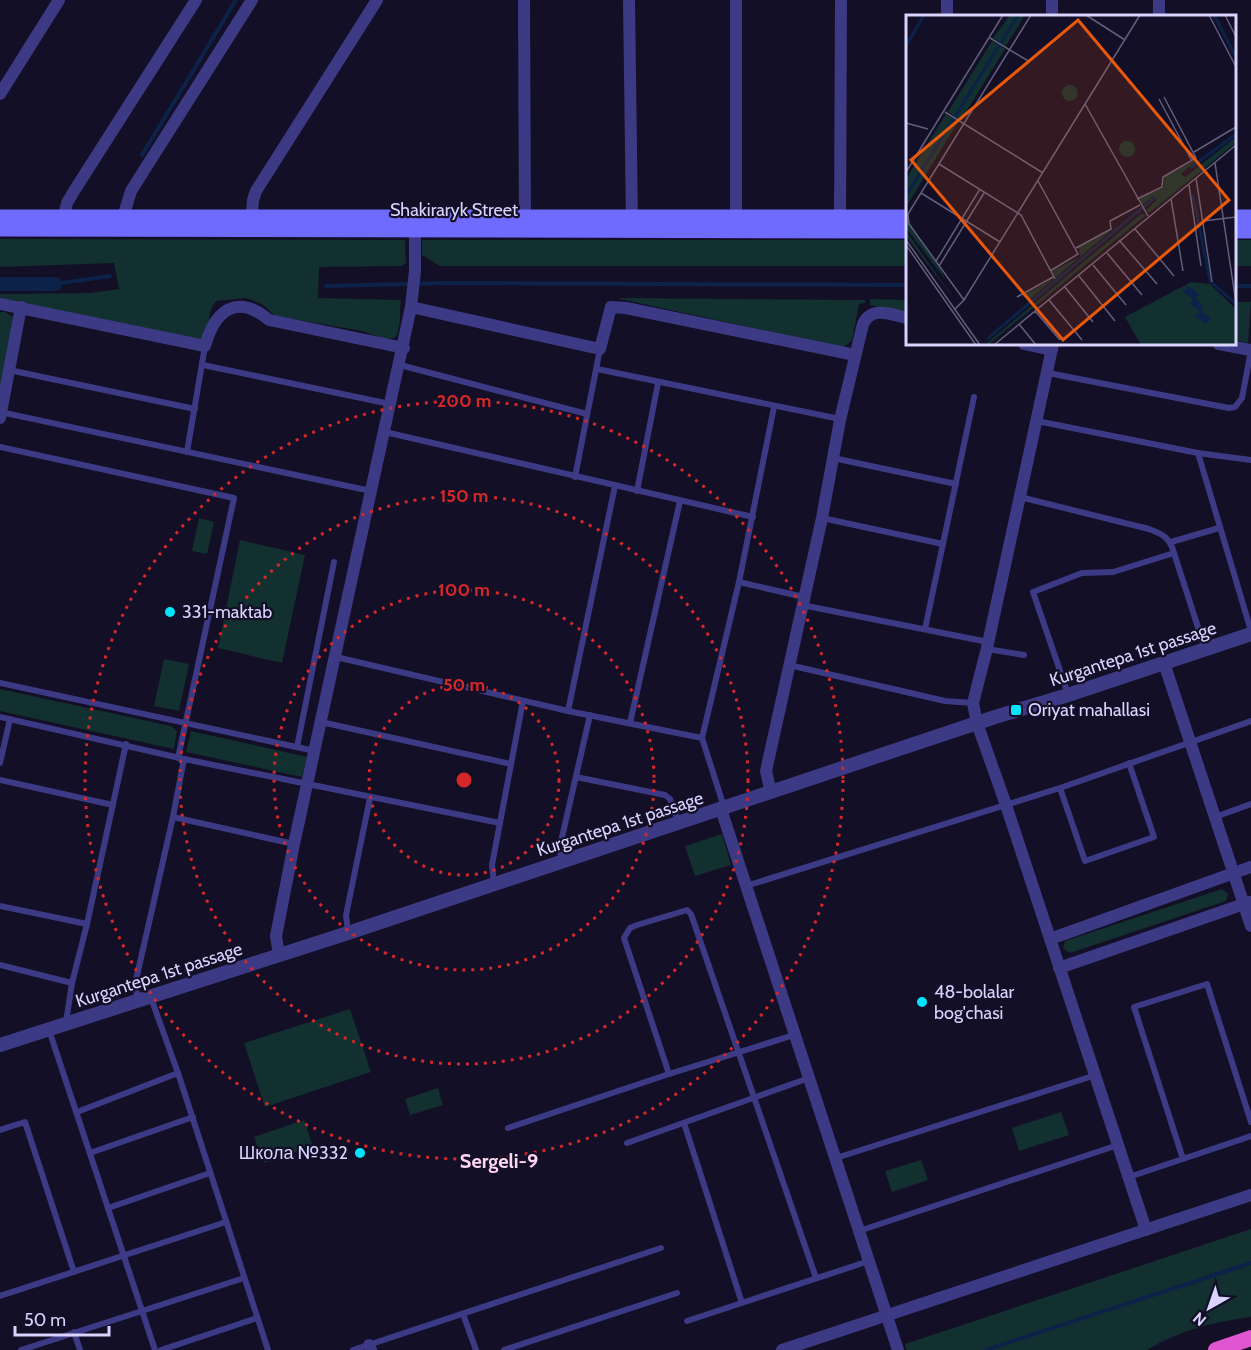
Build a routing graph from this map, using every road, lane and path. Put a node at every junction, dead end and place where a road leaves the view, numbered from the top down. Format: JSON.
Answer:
{"nodes":[{"id":1,"x":59,"y":0,"type":"edge"},
{"id":2,"x":252,"y":0,"type":"edge"},
{"id":3,"x":377,"y":0,"type":"edge"},
{"id":4,"x":524,"y":0,"type":"edge"},
{"id":5,"x":629,"y":0,"type":"edge"},
{"id":6,"x":736,"y":0,"type":"edge"},
{"id":7,"x":841,"y":0,"type":"edge"},
{"id":8,"x":193,"y":1,"type":"edge"},
{"id":9,"x":0,"y":94,"type":"edge"},
{"id":10,"x":0,"y":217,"type":"edge"},
{"id":11,"x":123,"y":217,"type":"junction"},
{"id":12,"x":906,"y":217,"type":"edge"},
{"id":13,"x":62,"y":223,"type":"junction"},
{"id":14,"x":252,"y":223,"type":"junction"},
{"id":15,"x":525,"y":224,"type":"junction"},
{"id":16,"x":632,"y":224,"type":"junction"},
{"id":17,"x":736,"y":224,"type":"junction"},
{"id":18,"x":840,"y":224,"type":"junction"},
{"id":19,"x":0,"y":229,"type":"edge"},
{"id":20,"x":416,"y":230,"type":"junction"},
{"id":21,"x":906,"y":231,"type":"edge"},
{"id":22,"x":412,"y":301,"type":"junction"},
{"id":23,"x":0,"y":304,"type":"edge"},
{"id":24,"x":21,"y":307,"type":"junction"},
{"id":25,"x":906,"y":318,"type":"edge"},
{"id":26,"x":1224,"y":345,"type":"edge"},
{"id":27,"x":205,"y":346,"type":"junction"},
{"id":28,"x":1053,"y":346,"type":"edge"},
{"id":29,"x":404,"y":348,"type":"junction"},
{"id":30,"x":600,"y":350,"type":"junction"},
{"id":31,"x":1251,"y":350,"type":"edge"},
{"id":32,"x":855,"y":355,"type":"junction"},
{"id":33,"x":203,"y":365,"type":"junction"},
{"id":34,"x":400,"y":365,"type":"junction"},
{"id":35,"x":597,"y":369,"type":"junction"},
{"id":36,"x":9,"y":370,"type":"junction"},
{"id":37,"x":1048,"y":373,"type":"junction"},
{"id":38,"x":658,"y":383,"type":"junction"},
{"id":39,"x":974,"y":397,"type":"dead end"},
{"id":40,"x":390,"y":404,"type":"junction"},
{"id":41,"x":774,"y":407,"type":"junction"},
{"id":42,"x":195,"y":409,"type":"junction"},
{"id":43,"x":0,"y":414,"type":"edge"},
{"id":44,"x":587,"y":414,"type":"junction"},
{"id":45,"x":840,"y":420,"type":"junction"},
{"id":46,"x":1037,"y":421,"type":"junction"},
{"id":47,"x":385,"y":432,"type":"junction"},
{"id":48,"x":0,"y":447,"type":"edge"},
{"id":49,"x":187,"y":452,"type":"junction"},
{"id":50,"x":1198,"y":453,"type":"junction"},
{"id":51,"x":833,"y":458,"type":"junction"},
{"id":52,"x":1251,"y":460,"type":"edge"},
{"id":53,"x":575,"y":477,"type":"junction"},
{"id":54,"x":956,"y":484,"type":"junction"},
{"id":55,"x":615,"y":486,"type":"junction"},
{"id":56,"x":372,"y":491,"type":"junction"},
{"id":57,"x":637,"y":491,"type":"junction"},
{"id":58,"x":1020,"y":497,"type":"junction"},
{"id":59,"x":680,"y":501,"type":"junction"},
{"id":60,"x":753,"y":517,"type":"junction"},
{"id":61,"x":822,"y":518,"type":"junction"},
{"id":62,"x":1219,"y":528,"type":"junction"},
{"id":63,"x":1171,"y":542,"type":"junction"},
{"id":64,"x":943,"y":544,"type":"junction"},
{"id":65,"x":1174,"y":553,"type":"junction"},
{"id":66,"x":334,"y":562,"type":"dead end"},
{"id":67,"x":739,"y":582,"type":"junction"},
{"id":68,"x":803,"y":601,"type":"junction"},
{"id":69,"x":925,"y":629,"type":"junction"},
{"id":70,"x":1251,"y":633,"type":"edge"},
{"id":71,"x":988,"y":645,"type":"junction"},
{"id":72,"x":1205,"y":650,"type":"junction"},
{"id":73,"x":1024,"y":655,"type":"dead end"},
{"id":74,"x":336,"y":657,"type":"junction"},
{"id":75,"x":1164,"y":663,"type":"junction"},
{"id":76,"x":789,"y":665,"type":"junction"},
{"id":77,"x":0,"y":683,"type":"edge"},
{"id":78,"x":1068,"y":695,"type":"junction"},
{"id":79,"x":523,"y":701,"type":"junction"},
{"id":80,"x":973,"y":703,"type":"junction"},
{"id":81,"x":568,"y":711,"type":"junction"},
{"id":82,"x":590,"y":715,"type":"junction"},
{"id":83,"x":0,"y":717,"type":"edge"},
{"id":84,"x":10,"y":719,"type":"junction"},
{"id":85,"x":321,"y":722,"type":"junction"},
{"id":86,"x":1251,"y":722,"type":"edge"},
{"id":87,"x":630,"y":723,"type":"junction"},
{"id":88,"x":976,"y":723,"type":"junction"},
{"id":89,"x":186,"y":724,"type":"junction"},
{"id":90,"x":702,"y":738,"type":"junction"},
{"id":91,"x":1189,"y":742,"type":"junction"},
{"id":92,"x":126,"y":744,"type":"junction"},
{"id":93,"x":297,"y":747,"type":"junction"},
{"id":94,"x":315,"y":751,"type":"junction"},
{"id":95,"x":181,"y":758,"type":"junction"},
{"id":96,"x":0,"y":763,"type":"edge"},
{"id":97,"x":511,"y":764,"type":"junction"},
{"id":98,"x":1130,"y":764,"type":"junction"},
{"id":99,"x":576,"y":777,"type":"junction"},
{"id":100,"x":0,"y":780,"type":"edge"},
{"id":101,"x":307,"y":785,"type":"junction"},
{"id":102,"x":1060,"y":788,"type":"junction"},
{"id":103,"x":771,"y":793,"type":"junction"},
{"id":104,"x":370,"y":798,"type":"junction"},
{"id":105,"x":1251,"y":804,"type":"edge"},
{"id":106,"x":113,"y":805,"type":"junction"},
{"id":107,"x":1006,"y":805,"type":"junction"},
{"id":108,"x":723,"y":809,"type":"junction"},
{"id":109,"x":173,"y":817,"type":"junction"},
{"id":110,"x":1215,"y":817,"type":"junction"},
{"id":111,"x":500,"y":823,"type":"junction"},
{"id":112,"x":679,"y":823,"type":"junction"},
{"id":113,"x":294,"y":844,"type":"junction"},
{"id":114,"x":561,"y":862,"type":"junction"},
{"id":115,"x":1251,"y":867,"type":"edge"},
{"id":116,"x":1233,"y":873,"type":"junction"},
{"id":117,"x":494,"y":885,"type":"junction"},
{"id":118,"x":746,"y":886,"type":"junction"},
{"id":119,"x":1247,"y":903,"type":"edge"},
{"id":120,"x":0,"y":906,"type":"edge"},
{"id":121,"x":87,"y":924,"type":"junction"},
{"id":122,"x":1251,"y":926,"type":"edge"},
{"id":123,"x":348,"y":933,"type":"junction"},
{"id":124,"x":1050,"y":939,"type":"junction"},
{"id":125,"x":279,"y":956,"type":"junction"},
{"id":126,"x":0,"y":965,"type":"edge"},
{"id":127,"x":1059,"y":968,"type":"junction"},
{"id":128,"x":72,"y":983,"type":"junction"},
{"id":129,"x":150,"y":996,"type":"junction"},
{"id":130,"x":136,"y":1001,"type":"junction"},
{"id":131,"x":65,"y":1025,"type":"junction"},
{"id":132,"x":49,"y":1030,"type":"junction"},
{"id":133,"x":795,"y":1035,"type":"junction"},
{"id":134,"x":0,"y":1045,"type":"edge"},
{"id":135,"x":738,"y":1053,"type":"junction"},
{"id":136,"x":178,"y":1073,"type":"junction"},
{"id":137,"x":669,"y":1074,"type":"junction"},
{"id":138,"x":1095,"y":1076,"type":"junction"},
{"id":139,"x":810,"y":1078,"type":"junction"},
{"id":140,"x":754,"y":1098,"type":"junction"},
{"id":141,"x":77,"y":1112,"type":"junction"},
{"id":142,"x":193,"y":1117,"type":"junction"},
{"id":143,"x":1251,"y":1122,"type":"edge"},
{"id":144,"x":684,"y":1123,"type":"junction"},
{"id":145,"x":508,"y":1128,"type":"dead end"},
{"id":146,"x":0,"y":1130,"type":"edge"},
{"id":147,"x":1251,"y":1136,"type":"edge"},
{"id":148,"x":627,"y":1143,"type":"dead end"},
{"id":149,"x":1119,"y":1145,"type":"junction"},
{"id":150,"x":90,"y":1153,"type":"junction"},
{"id":151,"x":836,"y":1158,"type":"junction"},
{"id":152,"x":1183,"y":1159,"type":"junction"},
{"id":153,"x":210,"y":1173,"type":"junction"},
{"id":154,"x":1129,"y":1177,"type":"junction"},
{"id":155,"x":1251,"y":1195,"type":"edge"},
{"id":156,"x":108,"y":1208,"type":"junction"},
{"id":157,"x":226,"y":1222,"type":"junction"},
{"id":158,"x":1146,"y":1230,"type":"junction"},
{"id":159,"x":859,"y":1232,"type":"junction"},
{"id":160,"x":661,"y":1248,"type":"dead end"},
{"id":161,"x":124,"y":1256,"type":"junction"},
{"id":162,"x":869,"y":1261,"type":"junction"},
{"id":163,"x":74,"y":1272,"type":"junction"},
{"id":164,"x":244,"y":1278,"type":"junction"},
{"id":165,"x":816,"y":1278,"type":"junction"},
{"id":166,"x":677,"y":1293,"type":"dead end"},
{"id":167,"x":0,"y":1295,"type":"edge"},
{"id":168,"x":742,"y":1303,"type":"junction"},
{"id":169,"x":141,"y":1311,"type":"junction"},
{"id":170,"x":463,"y":1314,"type":"junction"},
{"id":171,"x":887,"y":1316,"type":"junction"},
{"id":172,"x":257,"y":1318,"type":"junction"},
{"id":173,"x":687,"y":1321,"type":"dead end"},
{"id":174,"x":74,"y":1332,"type":"junction"},
{"id":175,"x":1251,"y":1338,"type":"edge"},
{"id":176,"x":370,"y":1347,"type":"edge"},
{"id":177,"x":21,"y":1350,"type":"edge"},
{"id":178,"x":80,"y":1350,"type":"edge"},
{"id":179,"x":155,"y":1350,"type":"edge"},
{"id":180,"x":161,"y":1350,"type":"edge"},
{"id":181,"x":268,"y":1350,"type":"edge"},
{"id":182,"x":352,"y":1350,"type":"edge"},
{"id":183,"x":476,"y":1350,"type":"edge"},
{"id":184,"x":504,"y":1350,"type":"edge"},
{"id":185,"x":782,"y":1350,"type":"edge"},
{"id":186,"x":898,"y":1350,"type":"edge"},
{"id":187,"x":1216,"y":1350,"type":"edge"}],
"edges":[{"from":1,"to":9,"type":"street"},
{"from":2,"to":11,"type":"street"},
{"from":3,"to":14,"type":"street"},
{"from":4,"to":15,"type":"street"},
{"from":5,"to":16,"type":"street"},
{"from":6,"to":17,"type":"street"},
{"from":7,"to":18,"type":"street"},
{"from":8,"to":13,"type":"street"},
{"from":10,"to":13,"type":"main road","name":"Shakiraryk Street"},
{"from":11,"to":13,"type":"main road","name":"Shakiraryk Street"},
{"from":11,"to":14,"type":"main road","name":"Shakiraryk Street"},
{"from":12,"to":18,"type":"main road","name":"Shakiraryk Street"},
{"from":13,"to":14,"type":"main road","name":"Shakiraryk Street"},
{"from":13,"to":19,"type":"main road","name":"Shakiraryk Street"},
{"from":14,"to":15,"type":"main road","name":"Shakiraryk Street"},
{"from":14,"to":20,"type":"main road","name":"Shakiraryk Street"},
{"from":15,"to":16,"type":"main road","name":"Shakiraryk Street"},
{"from":15,"to":20,"type":"main road","name":"Shakiraryk Street"},
{"from":16,"to":17,"type":"main road","name":"Shakiraryk Street"},
{"from":17,"to":18,"type":"main road","name":"Shakiraryk Street"},
{"from":18,"to":21,"type":"main road","name":"Shakiraryk Street"},
{"from":20,"to":22,"type":"street"},
{"from":22,"to":29,"type":"street"},
{"from":22,"to":30,"type":"street"},
{"from":23,"to":24,"type":"street"},
{"from":24,"to":27,"type":"street"},
{"from":24,"to":36,"type":"street"},
{"from":25,"to":32,"type":"street"},
{"from":26,"to":31,"type":"street"},
{"from":27,"to":29,"type":"street"},
{"from":27,"to":33,"type":"lane"},
{"from":28,"to":37,"type":"street"},
{"from":29,"to":34,"type":"street"},
{"from":30,"to":32,"type":"street"},
{"from":30,"to":35,"type":"lane"},
{"from":31,"to":37,"type":"lane"},
{"from":32,"to":45,"type":"street"},
{"from":33,"to":40,"type":"lane"},
{"from":33,"to":42,"type":"lane"},
{"from":34,"to":40,"type":"street"},
{"from":34,"to":44,"type":"lane"},
{"from":35,"to":38,"type":"lane"},
{"from":35,"to":44,"type":"lane"},
{"from":36,"to":42,"type":"lane"},
{"from":36,"to":43,"type":"street"},
{"from":37,"to":46,"type":"street"},
{"from":38,"to":41,"type":"lane"},
{"from":38,"to":57,"type":"lane"},
{"from":39,"to":54,"type":"lane"},
{"from":40,"to":47,"type":"street"},
{"from":41,"to":45,"type":"lane"},
{"from":41,"to":60,"type":"lane"},
{"from":42,"to":49,"type":"lane"},
{"from":43,"to":49,"type":"lane"},
{"from":44,"to":53,"type":"lane"},
{"from":45,"to":51,"type":"street"},
{"from":46,"to":50,"type":"lane"},
{"from":46,"to":58,"type":"street"},
{"from":47,"to":53,"type":"lane"},
{"from":47,"to":56,"type":"street"},
{"from":48,"to":89,"type":"lane"},
{"from":49,"to":56,"type":"lane"},
{"from":50,"to":52,"type":"lane"},
{"from":50,"to":62,"type":"lane"},
{"from":51,"to":54,"type":"lane"},
{"from":51,"to":61,"type":"street"},
{"from":53,"to":55,"type":"lane"},
{"from":54,"to":64,"type":"lane"},
{"from":55,"to":57,"type":"lane"},
{"from":55,"to":81,"type":"lane"},
{"from":56,"to":74,"type":"street"},
{"from":57,"to":59,"type":"lane"},
{"from":58,"to":63,"type":"lane"},
{"from":58,"to":71,"type":"street"},
{"from":59,"to":60,"type":"lane"},
{"from":59,"to":87,"type":"lane"},
{"from":60,"to":67,"type":"lane"},
{"from":61,"to":64,"type":"lane"},
{"from":61,"to":68,"type":"street"},
{"from":62,"to":63,"type":"lane"},
{"from":62,"to":70,"type":"lane"},
{"from":63,"to":65,"type":"lane"},
{"from":64,"to":69,"type":"lane"},
{"from":65,"to":72,"type":"lane"},
{"from":65,"to":78,"type":"lane"},
{"from":66,"to":93,"type":"lane"},
{"from":67,"to":68,"type":"lane"},
{"from":67,"to":90,"type":"lane"},
{"from":68,"to":69,"type":"lane"},
{"from":68,"to":76,"type":"street"},
{"from":69,"to":71,"type":"lane"},
{"from":70,"to":72,"type":"street","name":"Kurgantepa 1st passage"},
{"from":71,"to":73,"type":"lane"},
{"from":71,"to":80,"type":"street"},
{"from":72,"to":75,"type":"street","name":"Kurgantepa 1st passage"},
{"from":74,"to":79,"type":"lane"},
{"from":74,"to":85,"type":"street"},
{"from":75,"to":78,"type":"street","name":"Kurgantepa 1st passage"},
{"from":75,"to":91,"type":"street"},
{"from":76,"to":80,"type":"lane"},
{"from":76,"to":103,"type":"street"},
{"from":77,"to":89,"type":"lane"},
{"from":78,"to":88,"type":"street","name":"Kurgantepa 1st passage"},
{"from":79,"to":81,"type":"lane"},
{"from":79,"to":97,"type":"lane"},
{"from":80,"to":88,"type":"street"},
{"from":81,"to":82,"type":"lane"},
{"from":82,"to":87,"type":"lane"},
{"from":82,"to":99,"type":"lane"},
{"from":83,"to":84,"type":"lane"},
{"from":84,"to":92,"type":"lane"},
{"from":84,"to":96,"type":"lane"},
{"from":85,"to":94,"type":"street"},
{"from":85,"to":97,"type":"lane"},
{"from":86,"to":91,"type":"lane"},
{"from":87,"to":90,"type":"lane"},
{"from":88,"to":103,"type":"street","name":"Kurgantepa 1st passage"},
{"from":88,"to":107,"type":"street"},
{"from":89,"to":93,"type":"lane"},
{"from":89,"to":95,"type":"lane"},
{"from":90,"to":108,"type":"lane"},
{"from":91,"to":98,"type":"lane"},
{"from":91,"to":110,"type":"street"},
{"from":92,"to":95,"type":"lane"},
{"from":92,"to":106,"type":"lane"},
{"from":93,"to":94,"type":"lane"},
{"from":94,"to":101,"type":"street"},
{"from":95,"to":101,"type":"lane"},
{"from":95,"to":109,"type":"lane"},
{"from":97,"to":111,"type":"lane"},
{"from":98,"to":102,"type":"lane"},
{"from":98,"to":102,"type":"lane"},
{"from":99,"to":112,"type":"lane"},
{"from":99,"to":114,"type":"lane"},
{"from":100,"to":106,"type":"lane"},
{"from":101,"to":104,"type":"lane"},
{"from":101,"to":113,"type":"street"},
{"from":102,"to":107,"type":"lane"},
{"from":103,"to":108,"type":"street","name":"Kurgantepa 1st passage"},
{"from":104,"to":111,"type":"lane"},
{"from":104,"to":123,"type":"lane"},
{"from":105,"to":110,"type":"lane"},
{"from":106,"to":121,"type":"lane"},
{"from":107,"to":118,"type":"lane"},
{"from":107,"to":124,"type":"street"},
{"from":108,"to":112,"type":"street","name":"Kurgantepa 1st passage"},
{"from":108,"to":118,"type":"street"},
{"from":109,"to":113,"type":"lane"},
{"from":109,"to":130,"type":"lane"},
{"from":110,"to":116,"type":"street"},
{"from":111,"to":117,"type":"lane"},
{"from":112,"to":114,"type":"street","name":"Kurgantepa 1st passage"},
{"from":113,"to":125,"type":"street"},
{"from":114,"to":117,"type":"street","name":"Kurgantepa 1st passage"},
{"from":115,"to":116,"type":"street"},
{"from":116,"to":119,"type":"street"},
{"from":116,"to":124,"type":"street"},
{"from":117,"to":123,"type":"street","name":"Kurgantepa 1st passage"},
{"from":118,"to":133,"type":"street"},
{"from":119,"to":122,"type":"street"},
{"from":119,"to":127,"type":"street"},
{"from":120,"to":121,"type":"lane"},
{"from":121,"to":128,"type":"lane"},
{"from":123,"to":125,"type":"street","name":"Kurgantepa 1st passage"},
{"from":124,"to":127,"type":"street"},
{"from":125,"to":129,"type":"street","name":"Kurgantepa 1st passage"},
{"from":126,"to":128,"type":"lane"},
{"from":127,"to":138,"type":"street"},
{"from":128,"to":131,"type":"lane"},
{"from":129,"to":130,"type":"street","name":"Kurgantepa 1st passage"},
{"from":129,"to":136,"type":"lane"},
{"from":130,"to":131,"type":"street","name":"Kurgantepa 1st passage"},
{"from":131,"to":132,"type":"street","name":"Kurgantepa 1st passage"},
{"from":132,"to":134,"type":"street","name":"Kurgantepa 1st passage"},
{"from":132,"to":141,"type":"lane"},
{"from":133,"to":135,"type":"lane"},
{"from":133,"to":139,"type":"street"},
{"from":135,"to":137,"type":"lane"},
{"from":135,"to":137,"type":"lane"},
{"from":135,"to":140,"type":"lane"},
{"from":136,"to":141,"type":"lane"},
{"from":136,"to":142,"type":"lane"},
{"from":137,"to":145,"type":"lane"},
{"from":138,"to":149,"type":"street"},
{"from":138,"to":151,"type":"lane"},
{"from":139,"to":140,"type":"lane"},
{"from":139,"to":151,"type":"street"},
{"from":140,"to":144,"type":"lane"},
{"from":140,"to":165,"type":"lane"},
{"from":141,"to":150,"type":"lane"},
{"from":142,"to":150,"type":"lane"},
{"from":142,"to":153,"type":"lane"},
{"from":143,"to":152,"type":"lane"},
{"from":144,"to":148,"type":"lane"},
{"from":144,"to":168,"type":"lane"},
{"from":146,"to":163,"type":"lane"},
{"from":147,"to":152,"type":"lane"},
{"from":149,"to":154,"type":"street"},
{"from":149,"to":159,"type":"lane"},
{"from":150,"to":156,"type":"lane"},
{"from":151,"to":159,"type":"street"},
{"from":152,"to":154,"type":"lane"},
{"from":153,"to":156,"type":"lane"},
{"from":153,"to":157,"type":"lane"},
{"from":154,"to":158,"type":"street"},
{"from":155,"to":158,"type":"street"},
{"from":156,"to":161,"type":"lane"},
{"from":157,"to":161,"type":"lane"},
{"from":157,"to":164,"type":"lane"},
{"from":158,"to":171,"type":"street"},
{"from":159,"to":162,"type":"street"},
{"from":160,"to":170,"type":"lane"},
{"from":161,"to":163,"type":"lane"},
{"from":161,"to":169,"type":"lane"},
{"from":162,"to":165,"type":"lane"},
{"from":162,"to":171,"type":"street"},
{"from":163,"to":167,"type":"lane"},
{"from":164,"to":169,"type":"lane"},
{"from":164,"to":172,"type":"lane"},
{"from":165,"to":168,"type":"lane"},
{"from":166,"to":184,"type":"lane"},
{"from":168,"to":173,"type":"lane"},
{"from":169,"to":174,"type":"lane"},
{"from":169,"to":179,"type":"lane"},
{"from":170,"to":176,"type":"lane"},
{"from":170,"to":183,"type":"lane"},
{"from":171,"to":185,"type":"street"},
{"from":171,"to":186,"type":"street"},
{"from":172,"to":180,"type":"lane"},
{"from":172,"to":181,"type":"lane"},
{"from":174,"to":177,"type":"lane"},
{"from":174,"to":178,"type":"lane"},
{"from":175,"to":187,"type":"highway"},
{"from":176,"to":182,"type":"lane"}]}
